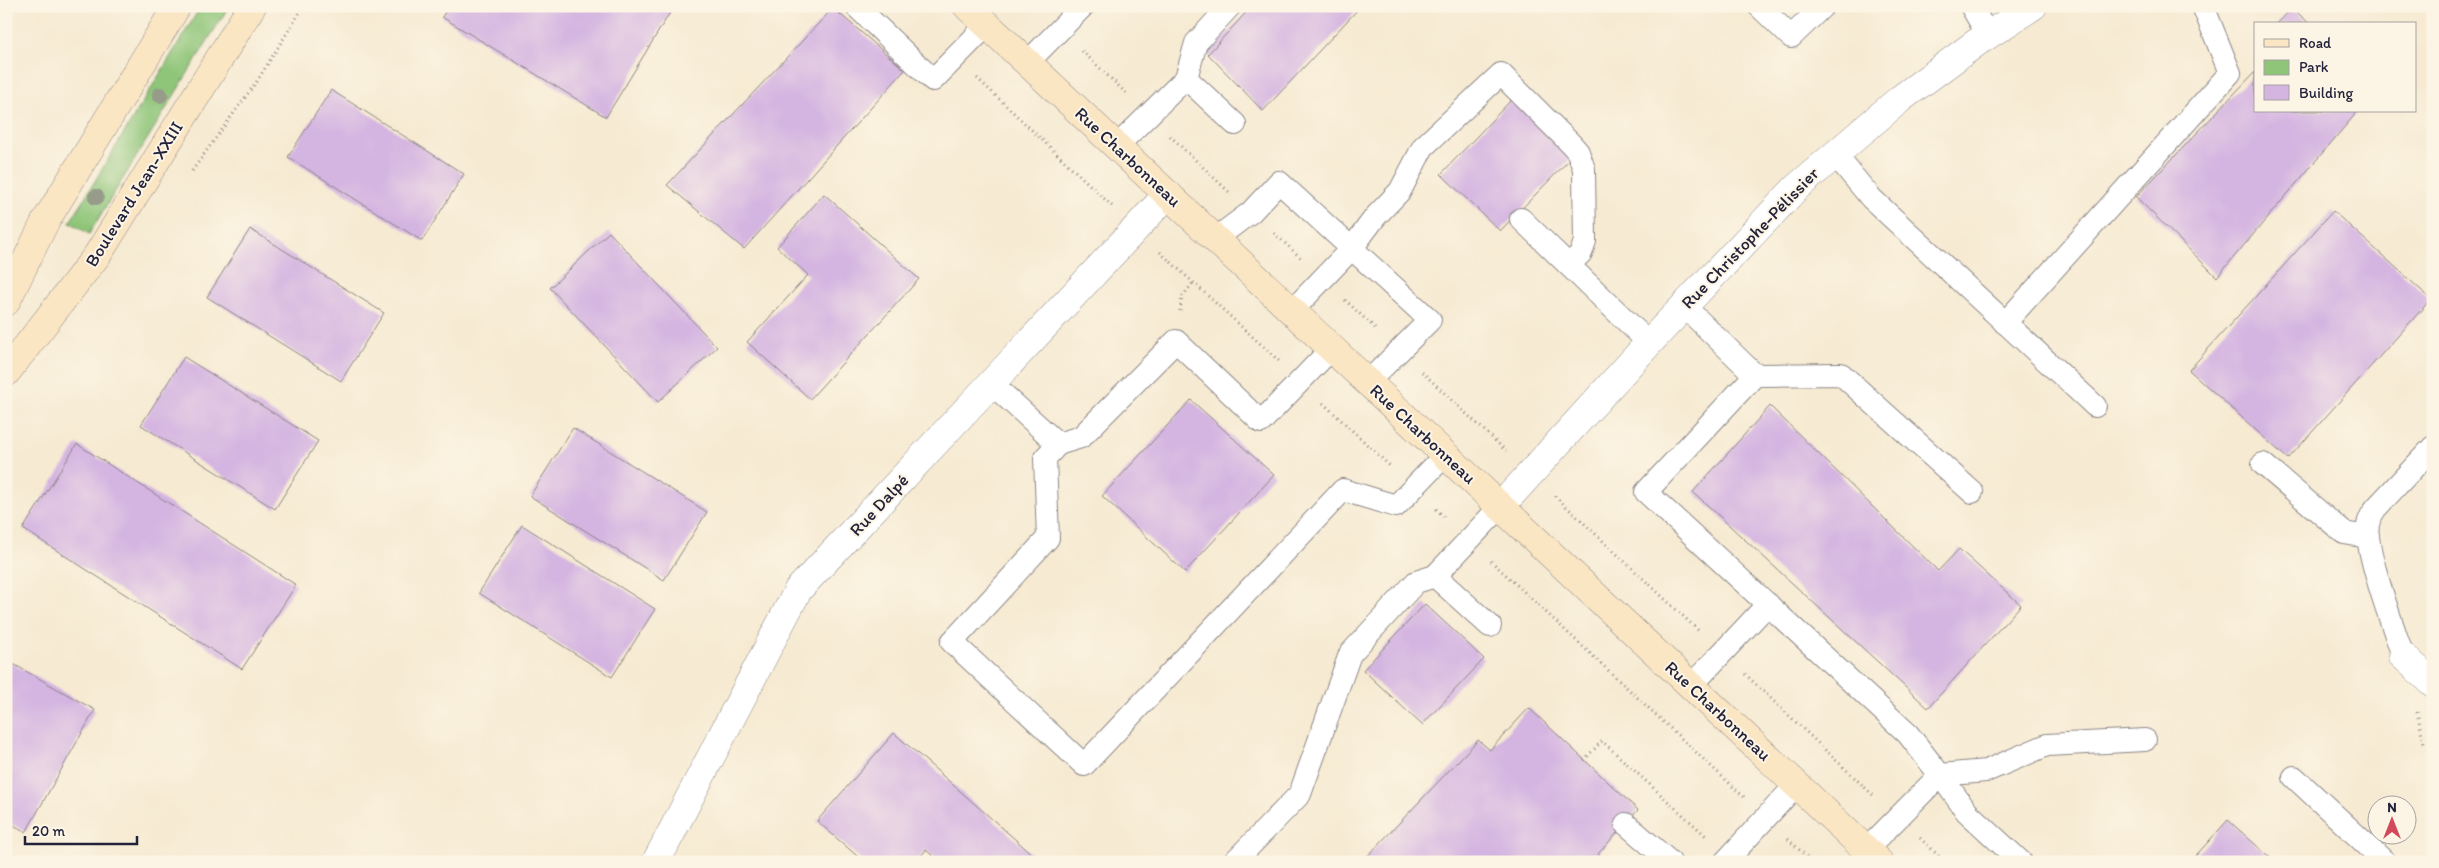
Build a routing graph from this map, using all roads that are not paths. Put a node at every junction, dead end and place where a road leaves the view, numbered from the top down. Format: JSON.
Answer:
{"nodes":[{"id":1,"x":177,"y":6,"type":"edge"},
{"id":2,"x":252,"y":6,"type":"edge"},
{"id":3,"x":856,"y":6,"type":"edge"},
{"id":4,"x":968,"y":6,"type":"edge"},
{"id":5,"x":1083,"y":6,"type":"edge"},
{"id":6,"x":1230,"y":6,"type":"edge"},
{"id":7,"x":1759,"y":6,"type":"edge"},
{"id":8,"x":1823,"y":6,"type":"edge"},
{"id":9,"x":1971,"y":6,"type":"edge"},
{"id":10,"x":2032,"y":6,"type":"edge"},
{"id":11,"x":2203,"y":6,"type":"edge"},
{"id":12,"x":987,"y":25,"type":"junction"},
{"id":13,"x":1988,"y":35,"type":"junction"},
{"id":14,"x":1027,"y":63,"type":"junction"},
{"id":15,"x":1186,"y":78,"type":"junction"},
{"id":16,"x":1235,"y":124,"type":"dead end"},
{"id":17,"x":1116,"y":147,"type":"junction"},
{"id":18,"x":1834,"y":154,"type":"junction"},
{"id":19,"x":1168,"y":194,"type":"junction"},
{"id":20,"x":1521,"y":219,"type":"dead end"},
{"id":21,"x":1215,"y":239,"type":"junction"},
{"id":22,"x":1352,"y":248,"type":"junction"},
{"id":23,"x":1569,"y":265,"type":"junction"},
{"id":24,"x":6,"y":302,"type":"edge"},
{"id":25,"x":1684,"y":306,"type":"junction"},
{"id":26,"x":1292,"y":311,"type":"junction"},
{"id":27,"x":2005,"y":323,"type":"junction"},
{"id":28,"x":1649,"y":343,"type":"junction"},
{"id":29,"x":1332,"y":348,"type":"junction"},
{"id":30,"x":6,"y":373,"type":"edge"},
{"id":31,"x":1755,"y":375,"type":"junction"},
{"id":32,"x":1368,"y":382,"type":"junction"},
{"id":33,"x":992,"y":384,"type":"junction"},
{"id":34,"x":2095,"y":406,"type":"dead end"},
{"id":35,"x":1058,"y":444,"type":"junction"},
{"id":36,"x":2433,"y":447,"type":"edge"},
{"id":37,"x":1445,"y":455,"type":"junction"},
{"id":38,"x":2263,"y":464,"type":"dead end"},
{"id":39,"x":1972,"y":492,"type":"dead end"},
{"id":40,"x":1500,"y":507,"type":"junction"},
{"id":41,"x":2368,"y":536,"type":"junction"},
{"id":42,"x":1435,"y":576,"type":"junction"},
{"id":43,"x":1768,"y":604,"type":"junction"},
{"id":44,"x":1490,"y":626,"type":"dead end"},
{"id":45,"x":2403,"y":656,"type":"joint"},
{"id":46,"x":2433,"y":683,"type":"edge"},
{"id":47,"x":1691,"y":686,"type":"junction"},
{"id":48,"x":2145,"y":740,"type":"dead end"},
{"id":49,"x":1940,"y":775,"type":"junction"},
{"id":50,"x":2294,"y":777,"type":"dead end"},
{"id":51,"x":1796,"y":785,"type":"junction"},
{"id":52,"x":1626,"y":824,"type":"dead end"},
{"id":53,"x":1872,"y":856,"type":"edge"},
{"id":54,"x":1727,"y":860,"type":"edge"},
{"id":55,"x":656,"y":862,"type":"edge"},
{"id":56,"x":1234,"y":862,"type":"edge"},
{"id":57,"x":1670,"y":862,"type":"edge"},
{"id":58,"x":2021,"y":862,"type":"edge"},
{"id":59,"x":2385,"y":862,"type":"edge"}],
"edges":[{"from":1,"to":24,"type":"street"},
{"from":2,"to":30,"type":"street","name":"Boulevard Jean-XXIII"},
{"from":3,"to":12,"type":"lane"},
{"from":4,"to":12,"type":"street","name":"Rue Charbonneau"},
{"from":5,"to":14,"type":"lane"},
{"from":6,"to":15,"type":"lane"},
{"from":7,"to":8,"type":"lane"},
{"from":9,"to":13,"type":"lane"},
{"from":10,"to":13,"type":"street","name":"Rue Christophe-Pélissier"},
{"from":11,"to":27,"type":"lane"},
{"from":12,"to":14,"type":"street","name":"Rue Charbonneau"},
{"from":13,"to":18,"type":"street","name":"Rue Christophe-Pélissier"},
{"from":14,"to":17,"type":"street","name":"Rue Charbonneau"},
{"from":15,"to":16,"type":"lane"},
{"from":15,"to":17,"type":"lane"},
{"from":17,"to":19,"type":"street","name":"Rue Charbonneau"},
{"from":18,"to":25,"type":"street","name":"Rue Christophe-Pélissier"},
{"from":18,"to":27,"type":"lane"},
{"from":19,"to":21,"type":"street","name":"Rue Charbonneau"},
{"from":19,"to":33,"type":"street","name":"Rue Dalpé"},
{"from":20,"to":23,"type":"lane"},
{"from":21,"to":22,"type":"lane"},
{"from":21,"to":26,"type":"street","name":"Rue Charbonneau"},
{"from":22,"to":23,"type":"lane"},
{"from":22,"to":26,"type":"lane"},
{"from":22,"to":32,"type":"lane"},
{"from":23,"to":28,"type":"lane"},
{"from":25,"to":28,"type":"street","name":"Rue Christophe-Pélissier"},
{"from":25,"to":31,"type":"lane"},
{"from":26,"to":29,"type":"street","name":"Rue Charbonneau"},
{"from":27,"to":34,"type":"lane"},
{"from":28,"to":40,"type":"street","name":"Rue Christophe-Pélissier"},
{"from":29,"to":32,"type":"street","name":"Rue Charbonneau"},
{"from":29,"to":35,"type":"lane"},
{"from":31,"to":39,"type":"lane"},
{"from":31,"to":43,"type":"lane"},
{"from":32,"to":37,"type":"street","name":"Rue Charbonneau"},
{"from":33,"to":35,"type":"lane"},
{"from":33,"to":55,"type":"street","name":"Rue Dalpé"},
{"from":35,"to":37,"type":"lane"},
{"from":36,"to":41,"type":"lane"},
{"from":37,"to":40,"type":"street","name":"Rue Charbonneau"},
{"from":38,"to":41,"type":"lane"},
{"from":40,"to":42,"type":"lane"},
{"from":40,"to":47,"type":"street","name":"Rue Charbonneau"},
{"from":41,"to":45,"type":"lane"},
{"from":42,"to":44,"type":"lane"},
{"from":42,"to":56,"type":"lane"},
{"from":43,"to":47,"type":"lane"},
{"from":43,"to":49,"type":"lane"},
{"from":45,"to":46,"type":"street"},
{"from":47,"to":51,"type":"street","name":"Rue Charbonneau"},
{"from":48,"to":49,"type":"lane"},
{"from":49,"to":53,"type":"lane"},
{"from":49,"to":58,"type":"lane"},
{"from":50,"to":59,"type":"lane"},
{"from":51,"to":53,"type":"street","name":"Rue Charbonneau"},
{"from":51,"to":54,"type":"lane"},
{"from":52,"to":57,"type":"lane"}]}
